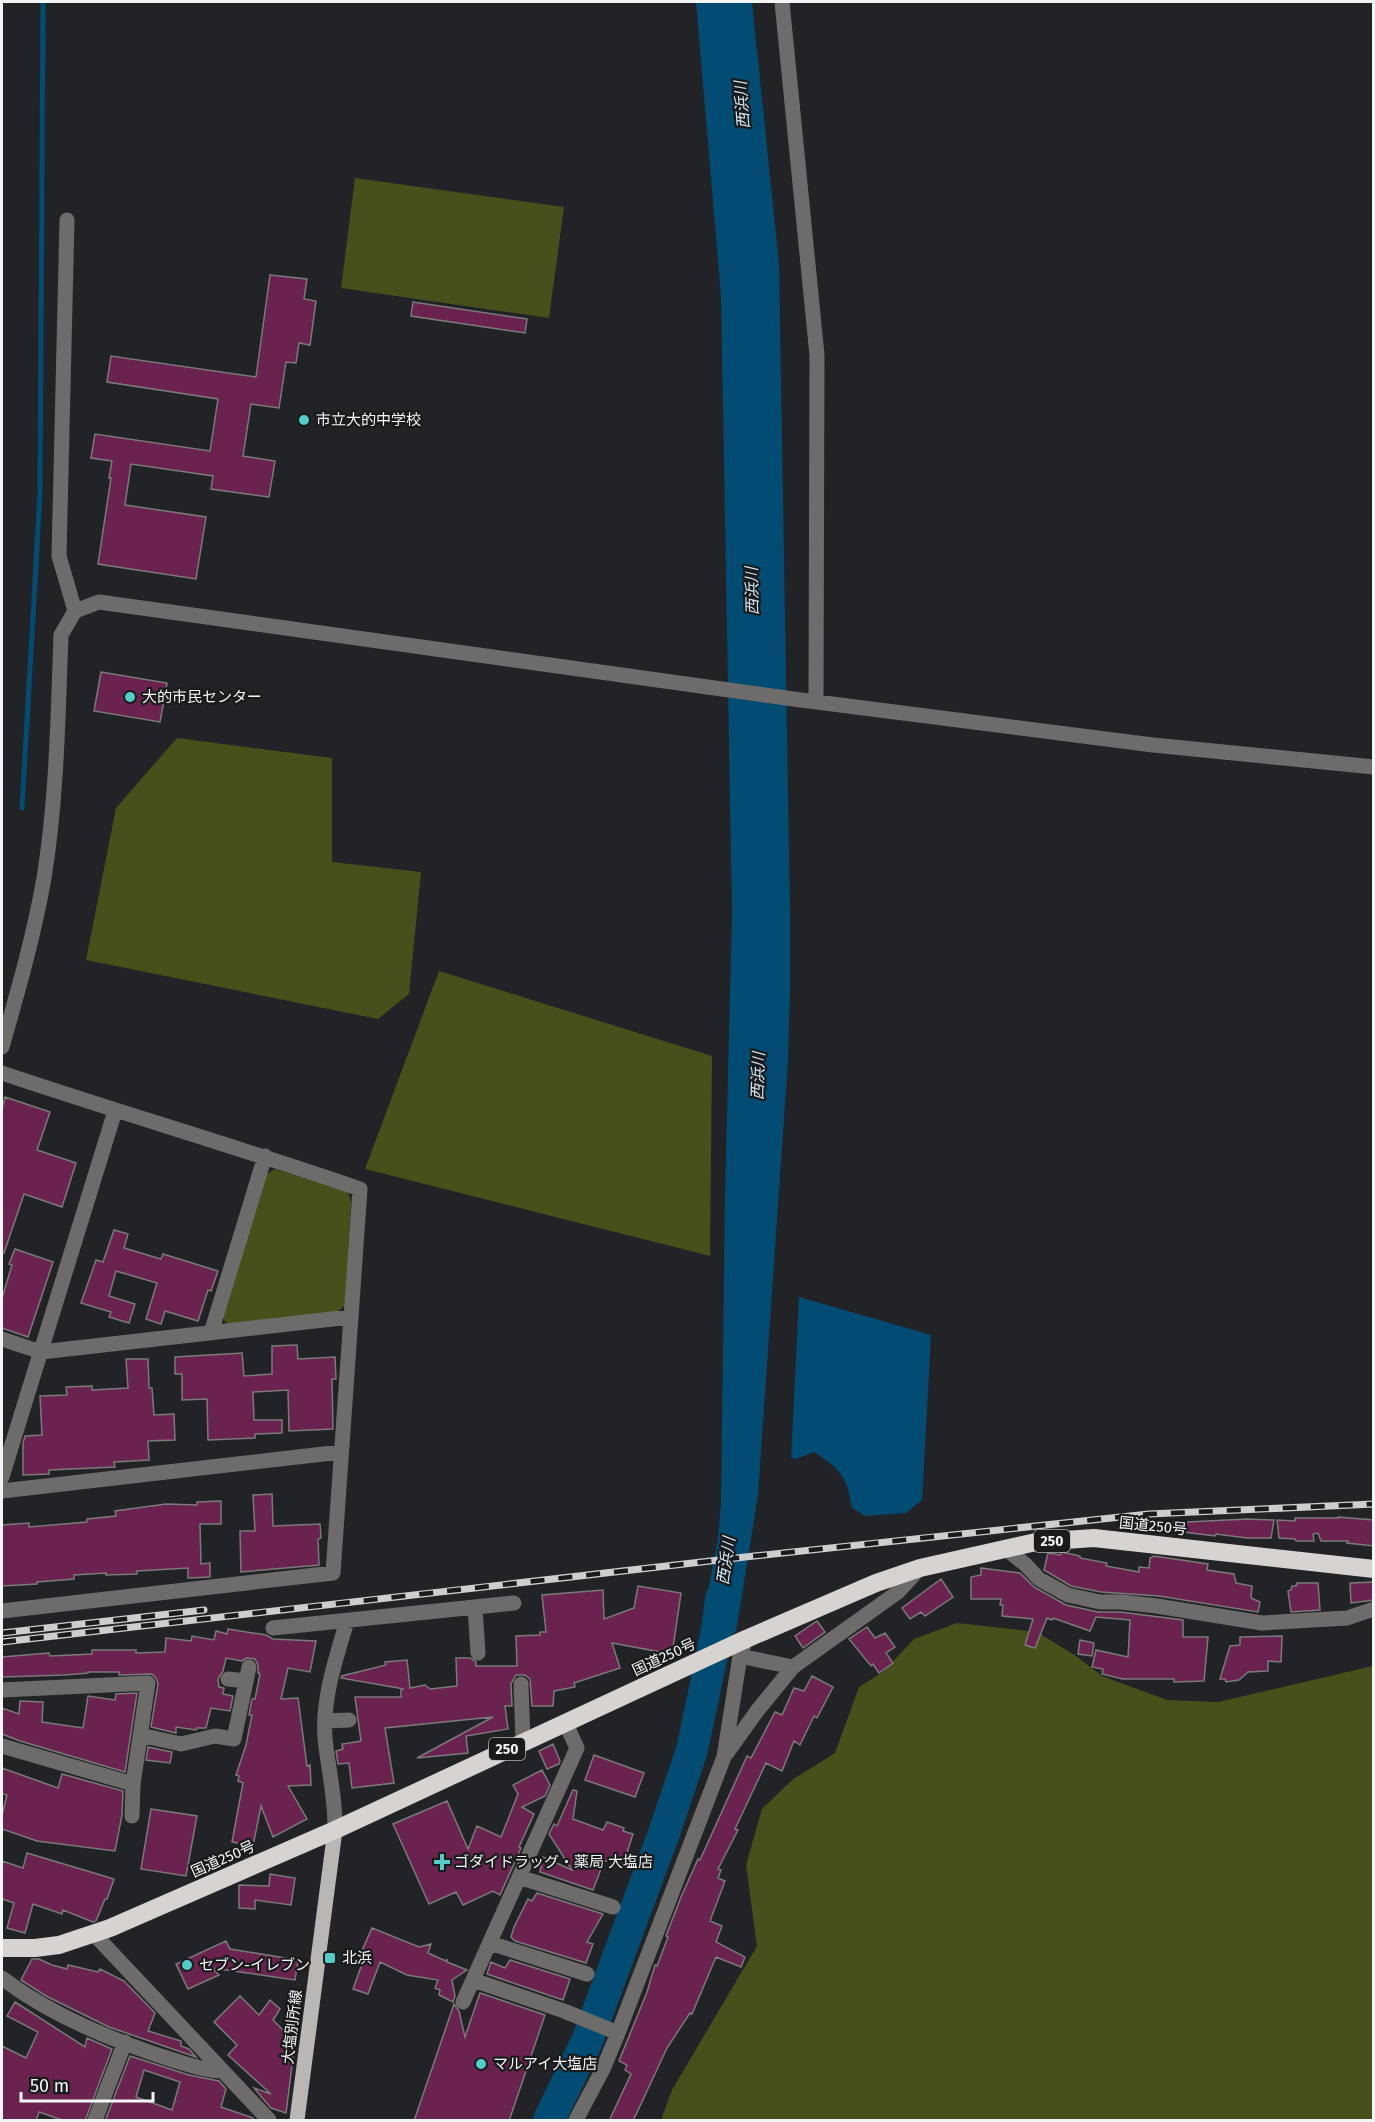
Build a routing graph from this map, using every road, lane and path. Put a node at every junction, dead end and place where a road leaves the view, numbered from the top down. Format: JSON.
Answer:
{"nodes":[{"id":1,"x":782,"y":2,"type":"edge"},
{"id":2,"x":67,"y":220,"type":"dead end"},
{"id":3,"x":75,"y":611,"type":"junction"},
{"id":4,"x":809,"y":701,"type":"junction"},
{"id":5,"x":1374,"y":767,"type":"edge"},
{"id":6,"x":2,"y":1047,"type":"edge"},
{"id":7,"x":2,"y":1073,"type":"edge"},
{"id":8,"x":116,"y":1111,"type":"junction"},
{"id":9,"x":264,"y":1156,"type":"junction"},
{"id":10,"x":350,"y":1317,"type":"junction"},
{"id":11,"x":211,"y":1334,"type":"junction"},
{"id":12,"x":2,"y":1339,"type":"edge"},
{"id":13,"x":41,"y":1352,"type":"junction"},
{"id":14,"x":341,"y":1452,"type":"junction"},
{"id":15,"x":2,"y":1477,"type":"edge"},
{"id":16,"x":2,"y":1491,"type":"edge"},
{"id":17,"x":1005,"y":1548,"type":"junction"},
{"id":18,"x":920,"y":1568,"type":"junction"},
{"id":19,"x":1374,"y":1569,"type":"edge"},
{"id":20,"x":514,"y":1603,"type":"dead end"},
{"id":21,"x":475,"y":1608,"type":"junction"},
{"id":22,"x":1374,"y":1609,"type":"edge"},
{"id":23,"x":2,"y":1611,"type":"edge"},
{"id":24,"x":347,"y":1621,"type":"junction"},
{"id":25,"x":273,"y":1628,"type":"dead end"},
{"id":26,"x":743,"y":1648,"type":"junction"},
{"id":27,"x":478,"y":1653,"type":"dead end"},
{"id":28,"x":793,"y":1667,"type":"junction"},
{"id":29,"x":228,"y":1679,"type":"dead end"},
{"id":30,"x":521,"y":1684,"type":"dead end"},
{"id":31,"x":2,"y":1690,"type":"edge"},
{"id":32,"x":349,"y":1720,"type":"dead end"},
{"id":33,"x":325,"y":1721,"type":"junction"},
{"id":34,"x":566,"y":1722,"type":"junction"},
{"id":35,"x":140,"y":1735,"type":"junction"},
{"id":36,"x":523,"y":1742,"type":"junction"},
{"id":37,"x":2,"y":1746,"type":"edge"},
{"id":38,"x":724,"y":1757,"type":"junction"},
{"id":39,"x":133,"y":1784,"type":"junction"},
{"id":40,"x":132,"y":1816,"type":"dead end"},
{"id":41,"x":335,"y":1830,"type":"junction"},
{"id":42,"x":519,"y":1877,"type":"junction"},
{"id":43,"x":613,"y":1907,"type":"dead end"},
{"id":44,"x":94,"y":1934,"type":"junction"},
{"id":45,"x":490,"y":1942,"type":"junction"},
{"id":46,"x":2,"y":1948,"type":"edge"},
{"id":47,"x":587,"y":1974,"type":"dead end"},
{"id":48,"x":2,"y":1978,"type":"edge"},
{"id":49,"x":473,"y":1980,"type":"junction"},
{"id":50,"x":463,"y":2002,"type":"dead end"},
{"id":51,"x":614,"y":2032,"type":"junction"},
{"id":52,"x":125,"y":2042,"type":"junction"},
{"id":53,"x":223,"y":2071,"type":"junction"},
{"id":54,"x":95,"y":2121,"type":"edge"},
{"id":55,"x":269,"y":2121,"type":"edge"},
{"id":56,"x":297,"y":2121,"type":"edge"},
{"id":57,"x":576,"y":2121,"type":"edge"}],
"edges":[{"from":1,"to":4,"type":"street"},
{"from":2,"to":3,"type":"street"},
{"from":3,"to":4,"type":"street"},
{"from":3,"to":6,"type":"street"},
{"from":4,"to":5,"type":"street"},
{"from":7,"to":8,"type":"street"},
{"from":8,"to":9,"type":"street"},
{"from":8,"to":13,"type":"street"},
{"from":9,"to":10,"type":"street"},
{"from":9,"to":11,"type":"street"},
{"from":10,"to":11,"type":"street"},
{"from":10,"to":14,"type":"street"},
{"from":11,"to":13,"type":"street"},
{"from":12,"to":13,"type":"street"},
{"from":13,"to":15,"type":"street"},
{"from":14,"to":16,"type":"street"},
{"from":14,"to":23,"type":"street"},
{"from":17,"to":18,"type":"highway","name":"国道250号","number":"250"},
{"from":17,"to":19,"type":"highway","name":"国道250号","number":"250"},
{"from":17,"to":22,"type":"street"},
{"from":18,"to":26,"type":"highway","name":"国道250号","number":"250"},
{"from":18,"to":28,"type":"street"},
{"from":20,"to":21,"type":"street"},
{"from":21,"to":24,"type":"street"},
{"from":21,"to":27,"type":"street"},
{"from":24,"to":25,"type":"street"},
{"from":24,"to":33,"type":"street"},
{"from":26,"to":28,"type":"street"},
{"from":26,"to":34,"type":"highway","name":"国道250号","number":"250"},
{"from":26,"to":38,"type":"street"},
{"from":28,"to":38,"type":"street"},
{"from":29,"to":35,"type":"street"},
{"from":30,"to":36,"type":"street"},
{"from":31,"to":35,"type":"street"},
{"from":32,"to":33,"type":"street"},
{"from":33,"to":41,"type":"street"},
{"from":34,"to":36,"type":"highway","name":"国道250号","number":"250"},
{"from":34,"to":42,"type":"street"},
{"from":35,"to":39,"type":"street"},
{"from":36,"to":41,"type":"highway","name":"国道250号","number":"250"},
{"from":37,"to":39,"type":"street"},
{"from":38,"to":51,"type":"street"},
{"from":39,"to":40,"type":"street"},
{"from":41,"to":44,"type":"highway","name":"国道250号","number":"250"},
{"from":41,"to":56,"type":"main road","name":"大塩別所線"},
{"from":42,"to":43,"type":"street"},
{"from":42,"to":45,"type":"street"},
{"from":44,"to":46,"type":"highway","name":"国道250号","number":"250"},
{"from":44,"to":53,"type":"street"},
{"from":45,"to":47,"type":"street"},
{"from":45,"to":49,"type":"street"},
{"from":48,"to":52,"type":"street"},
{"from":49,"to":50,"type":"street"},
{"from":49,"to":51,"type":"street"},
{"from":51,"to":57,"type":"street"},
{"from":52,"to":53,"type":"street"},
{"from":52,"to":54,"type":"street"},
{"from":53,"to":55,"type":"street"}]}
